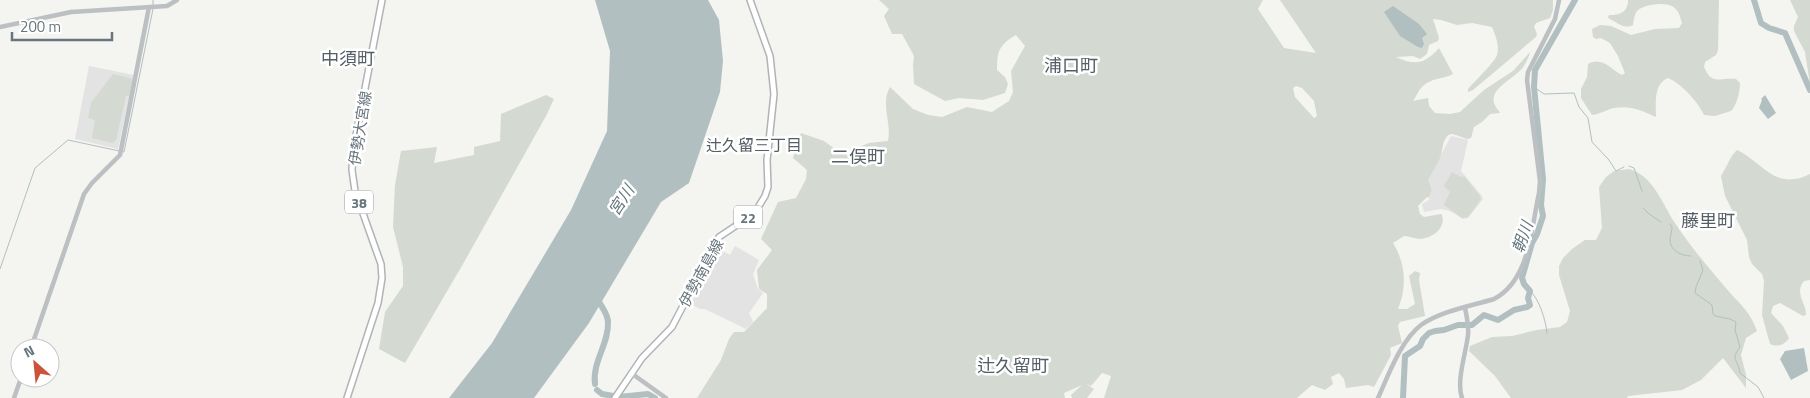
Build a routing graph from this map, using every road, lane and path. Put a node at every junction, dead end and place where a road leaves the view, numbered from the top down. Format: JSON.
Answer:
{"nodes":[{"id":1,"x":177,"y":0,"type":"edge"},
{"id":2,"x":382,"y":0,"type":"edge"},
{"id":3,"x":750,"y":0,"type":"edge"},
{"id":4,"x":1559,"y":0,"type":"edge"},
{"id":5,"x":152,"y":7,"type":"junction"},
{"id":6,"x":0,"y":27,"type":"edge"},
{"id":7,"x":1465,"y":308,"type":"junction"},
{"id":8,"x":35,"y":338,"type":"edge"},
{"id":9,"x":631,"y":373,"type":"junction"},
{"id":10,"x":347,"y":398,"type":"edge"},
{"id":11,"x":615,"y":398,"type":"edge"},
{"id":12,"x":666,"y":398,"type":"edge"},
{"id":13,"x":1378,"y":398,"type":"edge"},
{"id":14,"x":1462,"y":398,"type":"edge"}],
"edges":[{"from":1,"to":5,"type":"street"},
{"from":2,"to":10,"type":"main road","name":"伊勢大宮線","number":"38"},
{"from":3,"to":9,"type":"main road","name":"伊勢南島線","number":"22"},
{"from":4,"to":7,"type":"street"},
{"from":5,"to":6,"type":"street"},
{"from":5,"to":8,"type":"street"},
{"from":7,"to":13,"type":"street"},
{"from":7,"to":14,"type":"street"},
{"from":9,"to":11,"type":"main road","name":"伊勢南島線","number":"22"},
{"from":9,"to":12,"type":"street"}]}
